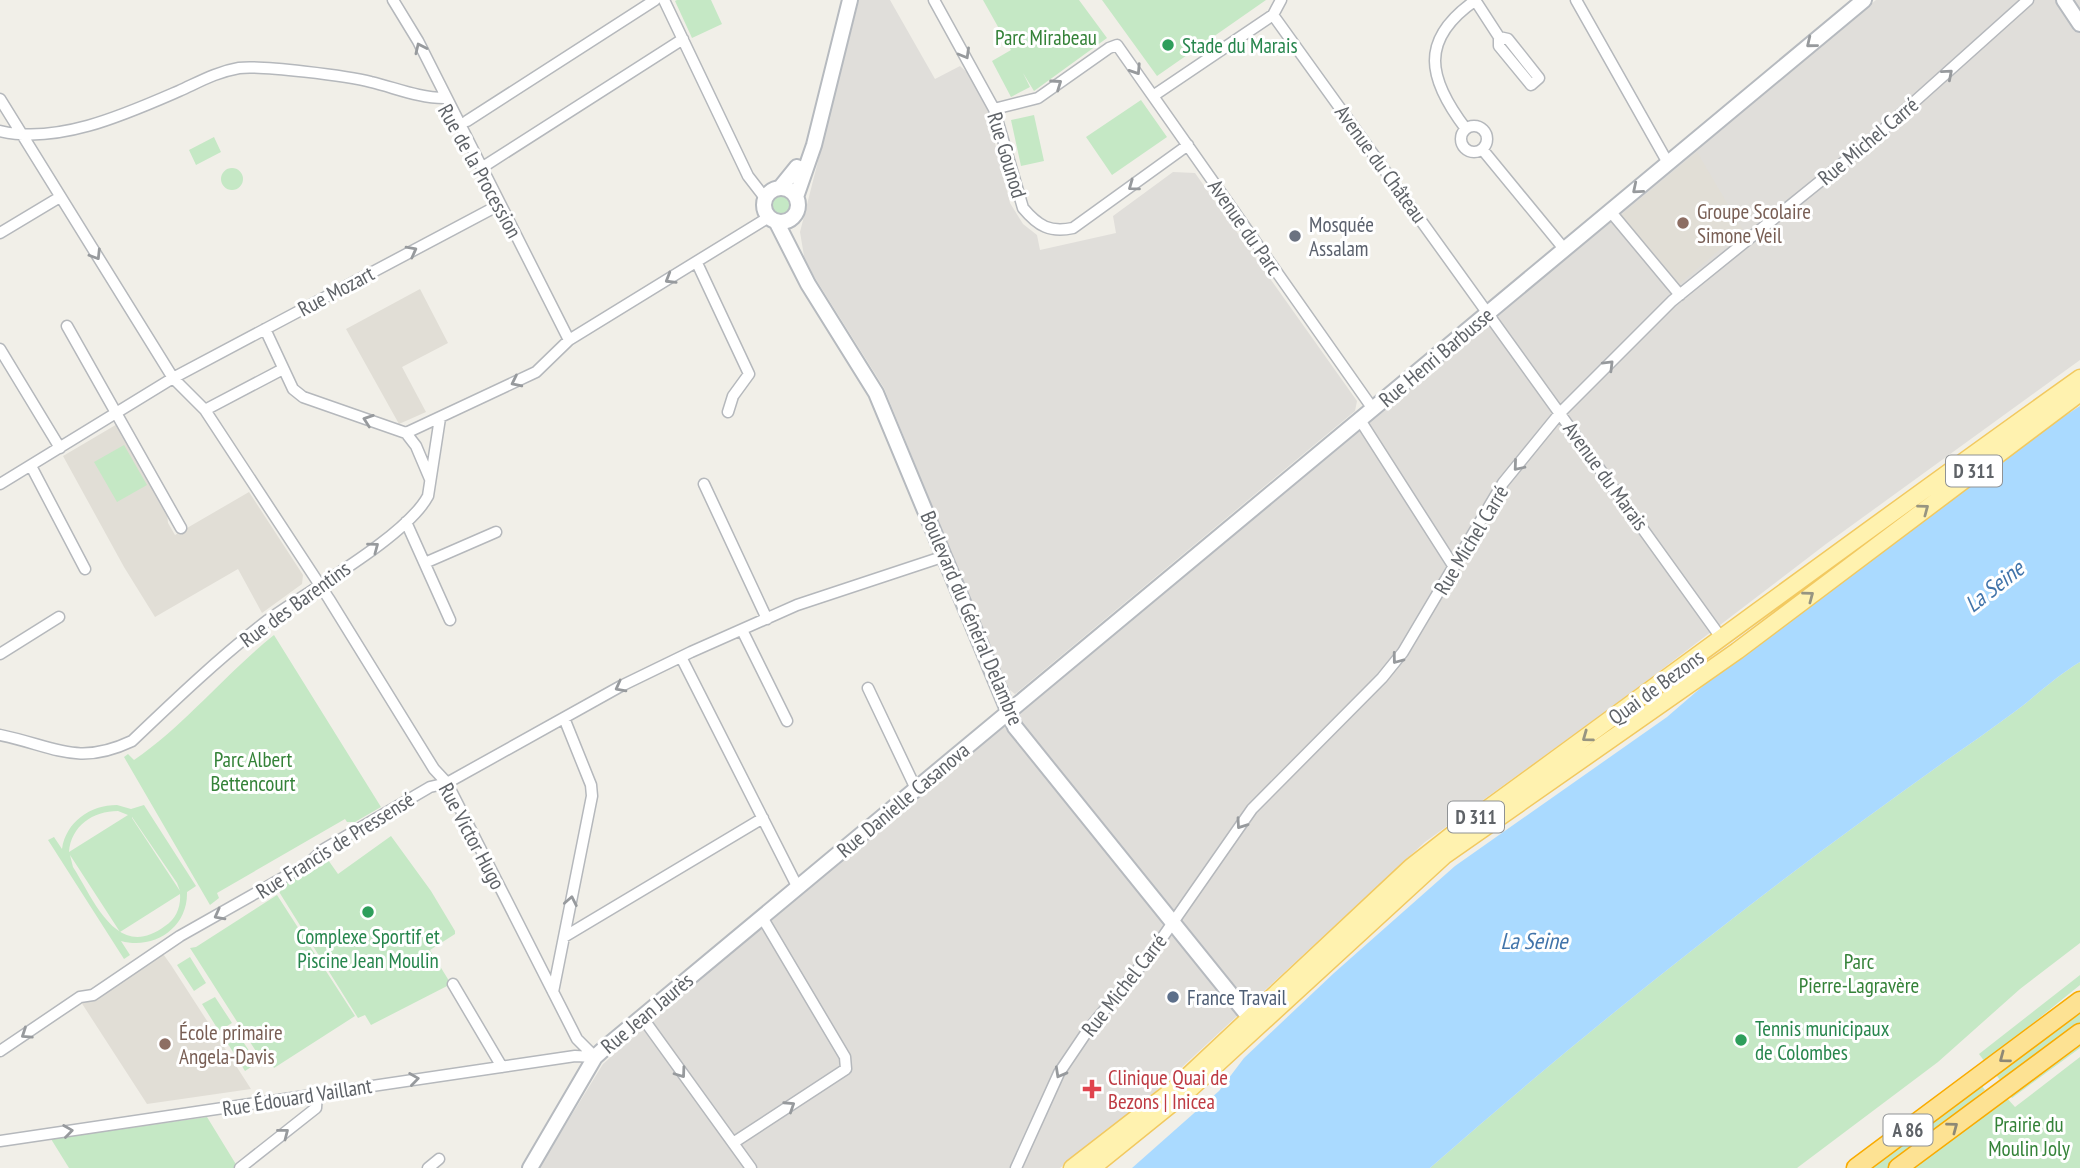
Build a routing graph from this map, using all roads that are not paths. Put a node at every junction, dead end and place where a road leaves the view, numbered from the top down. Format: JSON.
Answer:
{"nodes":[{"id":1,"x":393,"y":0,"type":"edge"},
{"id":2,"x":655,"y":0,"type":"edge"},
{"id":3,"x":664,"y":0,"type":"edge"},
{"id":4,"x":841,"y":0,"type":"edge"},
{"id":5,"x":850,"y":0,"type":"edge"},
{"id":6,"x":934,"y":0,"type":"edge"},
{"id":7,"x":1281,"y":0,"type":"edge"},
{"id":8,"x":1475,"y":0,"type":"edge"},
{"id":9,"x":1576,"y":0,"type":"edge"},
{"id":10,"x":1864,"y":0,"type":"edge"},
{"id":11,"x":2028,"y":0,"type":"edge"},
{"id":12,"x":2064,"y":0,"type":"edge"},
{"id":13,"x":1273,"y":15,"type":"junction"},
{"id":14,"x":2080,"y":24,"type":"edge"},
{"id":15,"x":1499,"y":37,"type":"junction"},
{"id":16,"x":683,"y":39,"type":"junction"},
{"id":17,"x":1153,"y":96,"type":"junction"},
{"id":18,"x":444,"y":98,"type":"junction"},
{"id":19,"x":0,"y":99,"type":"edge"},
{"id":20,"x":994,"y":108,"type":"junction"},
{"id":21,"x":463,"y":124,"type":"junction"},
{"id":22,"x":1466,"y":129,"type":"junction"},
{"id":23,"x":0,"y":131,"type":"edge"},
{"id":24,"x":21,"y":136,"type":"junction"},
{"id":25,"x":1188,"y":145,"type":"junction"},
{"id":26,"x":1482,"y":149,"type":"junction"},
{"id":27,"x":1668,"y":163,"type":"junction"},
{"id":28,"x":484,"y":167,"type":"junction"},
{"id":29,"x":769,"y":190,"type":"junction"},
{"id":30,"x":60,"y":197,"type":"junction"},
{"id":31,"x":796,"y":197,"type":"junction"},
{"id":32,"x":499,"y":205,"type":"junction"},
{"id":33,"x":1610,"y":212,"type":"junction"},
{"id":34,"x":779,"y":219,"type":"junction"},
{"id":35,"x":0,"y":233,"type":"edge"},
{"id":36,"x":1565,"y":250,"type":"junction"},
{"id":37,"x":697,"y":263,"type":"junction"},
{"id":38,"x":1680,"y":295,"type":"junction"},
{"id":39,"x":1488,"y":314,"type":"junction"},
{"id":40,"x":68,"y":326,"type":"dead end"},
{"id":41,"x":265,"y":329,"type":"junction"},
{"id":42,"x":569,"y":340,"type":"junction"},
{"id":43,"x":0,"y":349,"type":"edge"},
{"id":44,"x":2080,"y":367,"type":"edge"},
{"id":45,"x":283,"y":369,"type":"junction"},
{"id":46,"x":173,"y":378,"type":"junction"},
{"id":47,"x":2080,"y":378,"type":"edge"},
{"id":48,"x":2080,"y":393,"type":"edge"},
{"id":49,"x":1373,"y":409,"type":"junction"},
{"id":50,"x":205,"y":410,"type":"junction"},
{"id":51,"x":117,"y":412,"type":"junction"},
{"id":52,"x":728,"y":412,"type":"dead end"},
{"id":53,"x":1560,"y":413,"type":"junction"},
{"id":54,"x":440,"y":418,"type":"junction"},
{"id":55,"x":1360,"y":420,"type":"junction"},
{"id":56,"x":406,"y":433,"type":"junction"},
{"id":57,"x":60,"y":448,"type":"junction"},
{"id":58,"x":31,"y":466,"type":"junction"},
{"id":59,"x":1,"y":480,"type":"edge"},
{"id":60,"x":430,"y":480,"type":"junction"},
{"id":61,"x":704,"y":484,"type":"dead end"},
{"id":62,"x":406,"y":522,"type":"junction"},
{"id":63,"x":181,"y":528,"type":"dead end"},
{"id":64,"x":496,"y":531,"type":"dead end"},
{"id":65,"x":945,"y":556,"type":"junction"},
{"id":66,"x":427,"y":562,"type":"junction"},
{"id":67,"x":1454,"y":567,"type":"junction"},
{"id":68,"x":85,"y":569,"type":"dead end"},
{"id":69,"x":317,"y":584,"type":"junction"},
{"id":70,"x":1769,"y":604,"type":"junction"},
{"id":71,"x":59,"y":617,"type":"dead end"},
{"id":72,"x":767,"y":619,"type":"junction"},
{"id":73,"x":450,"y":620,"type":"dead end"},
{"id":74,"x":743,"y":630,"type":"junction"},
{"id":75,"x":1755,"y":638,"type":"junction"},
{"id":76,"x":1722,"y":639,"type":"junction"},
{"id":77,"x":0,"y":654,"type":"edge"},
{"id":78,"x":681,"y":657,"type":"junction"},
{"id":79,"x":1705,"y":674,"type":"junction"},
{"id":80,"x":868,"y":688,"type":"dead end"},
{"id":81,"x":1008,"y":713,"type":"junction"},
{"id":82,"x":564,"y":718,"type":"junction"},
{"id":83,"x":787,"y":722,"type":"dead end"},
{"id":84,"x":0,"y":735,"type":"edge"},
{"id":85,"x":447,"y":783,"type":"junction"},
{"id":86,"x":916,"y":789,"type":"junction"},
{"id":87,"x":764,"y":818,"type":"junction"},
{"id":88,"x":798,"y":888,"type":"junction"},
{"id":89,"x":762,"y":917,"type":"junction"},
{"id":90,"x":1173,"y":920,"type":"junction"},
{"id":91,"x":564,"y":937,"type":"junction"},
{"id":92,"x":453,"y":984,"type":"dead end"},
{"id":93,"x":553,"y":992,"type":"junction"},
{"id":94,"x":2080,"y":1000,"type":"edge"},
{"id":95,"x":642,"y":1017,"type":"junction"},
{"id":96,"x":1255,"y":1022,"type":"junction"},
{"id":97,"x":2080,"y":1033,"type":"edge"},
{"id":98,"x":0,"y":1051,"type":"edge"},
{"id":99,"x":595,"y":1057,"type":"junction"},
{"id":100,"x":502,"y":1067,"type":"junction"},
{"id":101,"x":317,"y":1093,"type":"junction"},
{"id":102,"x":0,"y":1141,"type":"edge"},
{"id":103,"x":733,"y":1143,"type":"junction"},
{"id":104,"x":439,"y":1159,"type":"dead end"},
{"id":105,"x":240,"y":1168,"type":"edge"},
{"id":106,"x":428,"y":1168,"type":"edge"},
{"id":107,"x":530,"y":1168,"type":"edge"},
{"id":108,"x":751,"y":1168,"type":"edge"},
{"id":109,"x":1016,"y":1168,"type":"edge"},
{"id":110,"x":1072,"y":1168,"type":"edge"},
{"id":111,"x":1092,"y":1168,"type":"edge"},
{"id":112,"x":1857,"y":1168,"type":"edge"},
{"id":113,"x":1898,"y":1168,"type":"edge"}],
"edges":[{"from":18,"to":1,"type":"street","one_way":true},
{"from":2,"to":21,"type":"street"},
{"from":3,"to":16,"type":"street"},
{"from":4,"to":29,"type":"street"},
{"from":5,"to":31,"type":"street"},
{"from":6,"to":20,"type":"street","name":"Rue Gounod","one_way":true},
{"from":7,"to":13,"type":"street"},
{"from":8,"to":15,"type":"street"},
{"from":8,"to":22,"type":"street"},
{"from":9,"to":27,"type":"street"},
{"from":10,"to":27,"type":"street","name":"Rue Henri Barbusse","one_way":true},
{"from":38,"to":11,"type":"street","name":"Rue Michel Carré","one_way":true},
{"from":12,"to":14,"type":"street"},
{"from":13,"to":17,"type":"street"},
{"from":13,"to":39,"type":"street","name":"Avenue du Château"},
{"from":15,"to":15,"type":"street"},
{"from":16,"to":28,"type":"street"},
{"from":16,"to":29,"type":"street"},
{"from":20,"to":17,"type":"street","name":"Avenue du Parc","one_way":true},
{"from":17,"to":25,"type":"street","name":"Avenue du Parc"},
{"from":18,"to":21,"type":"street","name":"Rue de la Procession"},
{"from":18,"to":24,"type":"street","name":"Rue de la Procession"},
{"from":19,"to":24,"type":"street","name":"Rue Victor Hugo"},
{"from":25,"to":20,"type":"street","name":"Rue Gounod","one_way":true},
{"from":21,"to":28,"type":"street","name":"Rue de la Procession"},
{"from":22,"to":26,"type":"street"},
{"from":22,"to":26,"type":"street"},
{"from":23,"to":24,"type":"street"},
{"from":24,"to":30,"type":"street","name":"Rue Victor Hugo"},
{"from":25,"to":49,"type":"street","name":"Avenue du Parc"},
{"from":26,"to":36,"type":"street"},
{"from":27,"to":33,"type":"street","name":"Rue Henri Barbusse","one_way":true},
{"from":28,"to":32,"type":"street","name":"Rue de la Procession"},
{"from":29,"to":31,"type":"street"},
{"from":29,"to":34,"type":"street"},
{"from":30,"to":35,"type":"street"},
{"from":30,"to":46,"type":"street","name":"Rue Victor Hugo","one_way":true},
{"from":31,"to":34,"type":"street"},
{"from":41,"to":32,"type":"street","name":"Rue Mozart","one_way":true},
{"from":32,"to":42,"type":"street","name":"Rue de la Procession"},
{"from":33,"to":36,"type":"street","name":"Rue Henri Barbusse"},
{"from":33,"to":38,"type":"street"},
{"from":34,"to":37,"type":"street"},
{"from":34,"to":65,"type":"street","name":"Boulevard du Général Delambre"},
{"from":36,"to":39,"type":"street","name":"Rue Henri Barbusse"},
{"from":37,"to":42,"type":"street","one_way":true},
{"from":37,"to":52,"type":"street"},
{"from":53,"to":38,"type":"street","name":"Rue Michel Carré","one_way":true},
{"from":39,"to":49,"type":"street","name":"Rue Henri Barbusse"},
{"from":39,"to":53,"type":"street","name":"Avenue du Marais"},
{"from":40,"to":51,"type":"street"},
{"from":41,"to":45,"type":"street"},
{"from":41,"to":46,"type":"street","name":"Rue Mozart"},
{"from":42,"to":54,"type":"street","one_way":true},
{"from":43,"to":57,"type":"street"},
{"from":44,"to":70,"type":"main road","number":"D 311"},
{"from":45,"to":50,"type":"street"},
{"from":56,"to":45,"type":"street","one_way":true},
{"from":46,"to":50,"type":"street","name":"Rue Victor Hugo"},
{"from":46,"to":51,"type":"street","name":"Rue Mozart"},
{"from":47,"to":70,"type":"main road","name":"Quai de Bezons","number":"D 311"},
{"from":75,"to":48,"type":"main road","name":"Quai de Bezons","number":"D 311","one_way":true},
{"from":49,"to":55,"type":"street","name":"Rue Henri Barbusse"},
{"from":50,"to":69,"type":"street","name":"Rue Victor Hugo"},
{"from":51,"to":57,"type":"street","name":"Rue Mozart"},
{"from":51,"to":63,"type":"street"},
{"from":53,"to":67,"type":"street","name":"Rue Michel Carré","one_way":true},
{"from":53,"to":76,"type":"street","name":"Avenue du Marais"},
{"from":54,"to":56,"type":"street"},
{"from":54,"to":60,"type":"street","name":"Rue des Barentins"},
{"from":55,"to":67,"type":"street"},
{"from":55,"to":81,"type":"street","name":"Rue Henri Barbusse"},
{"from":56,"to":60,"type":"street"},
{"from":57,"to":58,"type":"street","name":"Rue Mozart"},
{"from":58,"to":59,"type":"street","name":"Rue Mozart"},
{"from":58,"to":68,"type":"street"},
{"from":60,"to":62,"type":"street","name":"Rue des Barentins"},
{"from":61,"to":72,"type":"street"},
{"from":62,"to":66,"type":"street"},
{"from":69,"to":62,"type":"street","name":"Rue des Barentins","one_way":true},
{"from":64,"to":66,"type":"street"},
{"from":65,"to":72,"type":"street","name":"Rue Francis de Pressensé"},
{"from":65,"to":81,"type":"street","name":"Boulevard du Général Delambre"},
{"from":66,"to":73,"type":"street"},
{"from":67,"to":90,"type":"street","name":"Rue Michel Carré","one_way":true},
{"from":69,"to":84,"type":"street","name":"Rue des Barentins"},
{"from":69,"to":85,"type":"street","name":"Rue Victor Hugo"},
{"from":70,"to":76,"type":"main road","name":"Quai de Bezons","number":"D 311"},
{"from":71,"to":77,"type":"street"},
{"from":72,"to":74,"type":"street","name":"Rue Francis de Pressensé"},
{"from":74,"to":78,"type":"street","name":"Rue Francis de Pressensé"},
{"from":74,"to":83,"type":"street"},
{"from":75,"to":76,"type":"main road"},
{"from":75,"to":79,"type":"main road","name":"Quai de Bezons","number":"D 311"},
{"from":76,"to":79,"type":"main road"},
{"from":76,"to":96,"type":"main road","name":"Quai de Bezons","number":"D 311","one_way":true},
{"from":78,"to":82,"type":"street","name":"Rue Francis de Pressensé","one_way":true},
{"from":78,"to":87,"type":"street"},
{"from":79,"to":96,"type":"main road","name":"Quai de Bezons","number":"D 311"},
{"from":80,"to":86,"type":"street"},
{"from":81,"to":86,"type":"street","name":"Rue Danielle Casanova"},
{"from":81,"to":90,"type":"street","name":"Boulevard du Général Delambre"},
{"from":82,"to":85,"type":"street","name":"Rue Francis de Pressensé"},
{"from":91,"to":82,"type":"street","one_way":true},
{"from":85,"to":93,"type":"street","name":"Rue Victor Hugo"},
{"from":85,"to":98,"type":"street","name":"Rue Francis de Pressensé","one_way":true},
{"from":86,"to":88,"type":"street","name":"Rue Danielle Casanova"},
{"from":87,"to":88,"type":"street"},
{"from":87,"to":91,"type":"street"},
{"from":88,"to":89,"type":"street","name":"Rue Jean Jaurès"},
{"from":89,"to":95,"type":"street","name":"Rue Jean Jaurès"},
{"from":103,"to":89,"type":"street","one_way":true},
{"from":90,"to":96,"type":"street","name":"Boulevard du Général Delambre"},
{"from":90,"to":109,"type":"street","name":"Rue Michel Carré","one_way":true},
{"from":91,"to":93,"type":"street"},
{"from":92,"to":100,"type":"street"},
{"from":93,"to":99,"type":"street","name":"Rue Victor Hugo"},
{"from":94,"to":112,"type":"highway","number":"A 86","one_way":true},
{"from":95,"to":99,"type":"street","name":"Rue Jean Jaurès"},
{"from":95,"to":103,"type":"street","one_way":true},
{"from":96,"to":110,"type":"main road","number":"D 311"},
{"from":96,"to":111,"type":"main road","number":"D 311"},
{"from":113,"to":97,"type":"highway","number":"A 86","one_way":true},
{"from":99,"to":100,"type":"street","name":"Rue Édouard Vaillant"},
{"from":99,"to":107,"type":"street","name":"Rue Jean Jaurès"},
{"from":101,"to":100,"type":"street","name":"Rue Édouard Vaillant","one_way":true},
{"from":102,"to":101,"type":"street","name":"Rue Édouard Vaillant","one_way":true},
{"from":105,"to":101,"type":"street","one_way":true},
{"from":103,"to":108,"type":"street"},
{"from":104,"to":106,"type":"street"}]}
